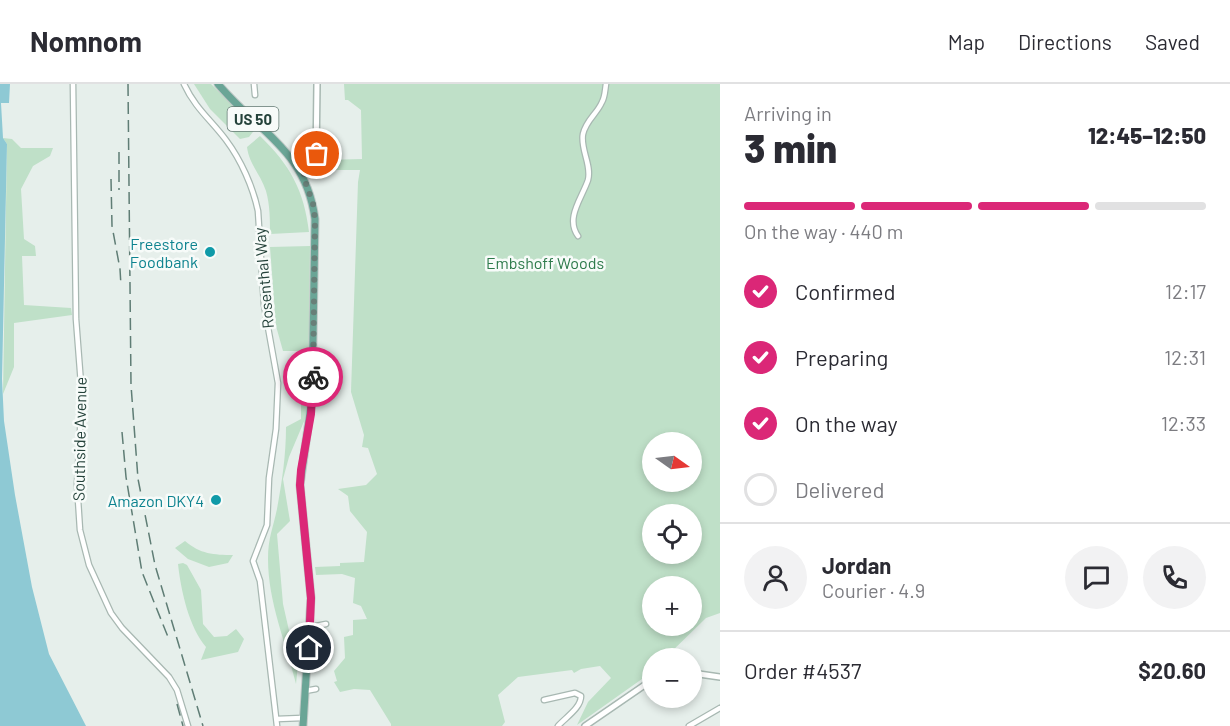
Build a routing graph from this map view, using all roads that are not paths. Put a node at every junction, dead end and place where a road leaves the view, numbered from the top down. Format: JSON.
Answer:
{"nodes":[{"id":1,"x":74,"y":84,"type":"edge"},
{"id":2,"x":184,"y":84,"type":"edge"},
{"id":3,"x":218,"y":84,"type":"edge"},
{"id":4,"x":254,"y":84,"type":"edge"},
{"id":5,"x":317,"y":84,"type":"edge"},
{"id":6,"x":606,"y":84,"type":"edge"},
{"id":7,"x":255,"y":95,"type":"dead end"},
{"id":8,"x":303,"y":175,"type":"junction"},
{"id":9,"x":578,"y":236,"type":"dead end"},
{"id":10,"x":326,"y":624,"type":"dead end"},
{"id":11,"x":311,"y":627,"type":"junction"},
{"id":12,"x":702,"y":674,"type":"edge"},
{"id":13,"x":720,"y":677,"type":"edge"},
{"id":14,"x":642,"y":688,"type":"edge"},
{"id":15,"x":316,"y":689,"type":"dead end"},
{"id":16,"x":305,"y":692,"type":"junction"},
{"id":17,"x":544,"y":700,"type":"dead end"},
{"id":18,"x":720,"y":708,"type":"edge"},
{"id":19,"x":277,"y":718,"type":"junction"},
{"id":20,"x":303,"y":722,"type":"edge"},
{"id":21,"x":188,"y":726,"type":"edge"},
{"id":22,"x":278,"y":726,"type":"edge"},
{"id":23,"x":558,"y":726,"type":"edge"},
{"id":24,"x":585,"y":726,"type":"edge"},
{"id":25,"x":689,"y":726,"type":"edge"}],
"edges":[{"from":1,"to":21,"type":"street","name":"Southside Avenue"},
{"from":2,"to":19,"type":"street","name":"Rosenthal Way"},
{"from":3,"to":8,"type":"main road","number":"US 50"},
{"from":4,"to":7,"type":"street"},
{"from":5,"to":8,"type":"street"},
{"from":6,"to":9,"type":"street"},
{"from":8,"to":11,"type":"main road","number":"US 50"},
{"from":10,"to":11,"type":"street"},
{"from":11,"to":16,"type":"main road","number":"US 50"},
{"from":12,"to":13,"type":"street"},
{"from":14,"to":24,"type":"street"},
{"from":15,"to":16,"type":"street"},
{"from":16,"to":20,"type":"main road","number":"US 50"},
{"from":17,"to":23,"type":"street"},
{"from":18,"to":25,"type":"street"},
{"from":19,"to":20,"type":"street"},
{"from":19,"to":22,"type":"street"}]}
